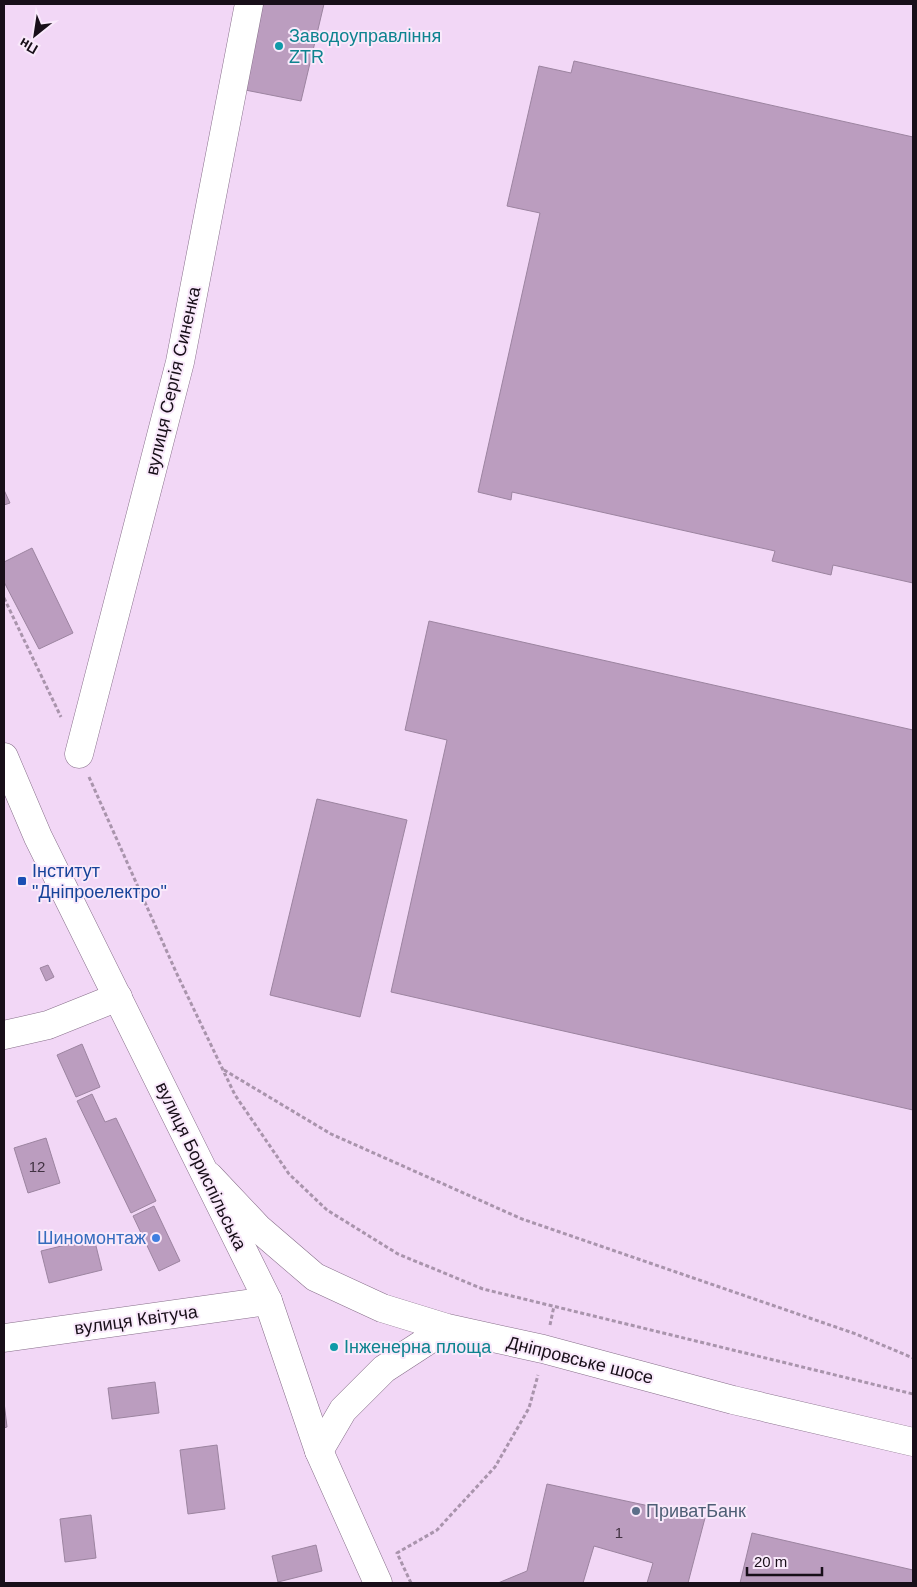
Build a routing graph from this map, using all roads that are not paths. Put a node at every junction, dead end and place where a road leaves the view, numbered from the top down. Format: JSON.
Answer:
{"nodes":[{"id":1,"x":249,"y":4,"type":"edge"},
{"id":2,"x":79,"y":754,"type":"road end"},
{"id":3,"x":4,"y":757,"type":"edge"},
{"id":4,"x":118,"y":997,"type":"junction"},
{"id":5,"x":4,"y":1035,"type":"edge"},
{"id":6,"x":203,"y":1170,"type":"junction"},
{"id":7,"x":268,"y":1301,"type":"junction"},
{"id":8,"x":447,"y":1328,"type":"junction"},
{"id":9,"x":4,"y":1338,"type":"edge"},
{"id":10,"x":913,"y":1442,"type":"edge"},
{"id":11,"x":319,"y":1451,"type":"junction"},
{"id":12,"x":378,"y":1583,"type":"edge"}],
"edges":[{"from":1,"to":2,"type":"street","name":"вулиця Сергія Синенка"},
{"from":3,"to":4,"type":"street","name":"вулиця Бориспільська"},
{"from":4,"to":5,"type":"street"},
{"from":4,"to":6,"type":"street","name":"вулиця Бориспільська"},
{"from":6,"to":7,"type":"street","name":"вулиця Бориспільська"},
{"from":6,"to":8,"type":"street","name":"Дніпровське шосе"},
{"from":7,"to":9,"type":"street","name":"вулиця Квітуча"},
{"from":7,"to":11,"type":"street","name":"вулиця Бориспільська"},
{"from":8,"to":10,"type":"street","name":"Дніпровське шосе"},
{"from":8,"to":11,"type":"street"},
{"from":11,"to":12,"type":"street","name":"вулиця Бориспільська"}]}
